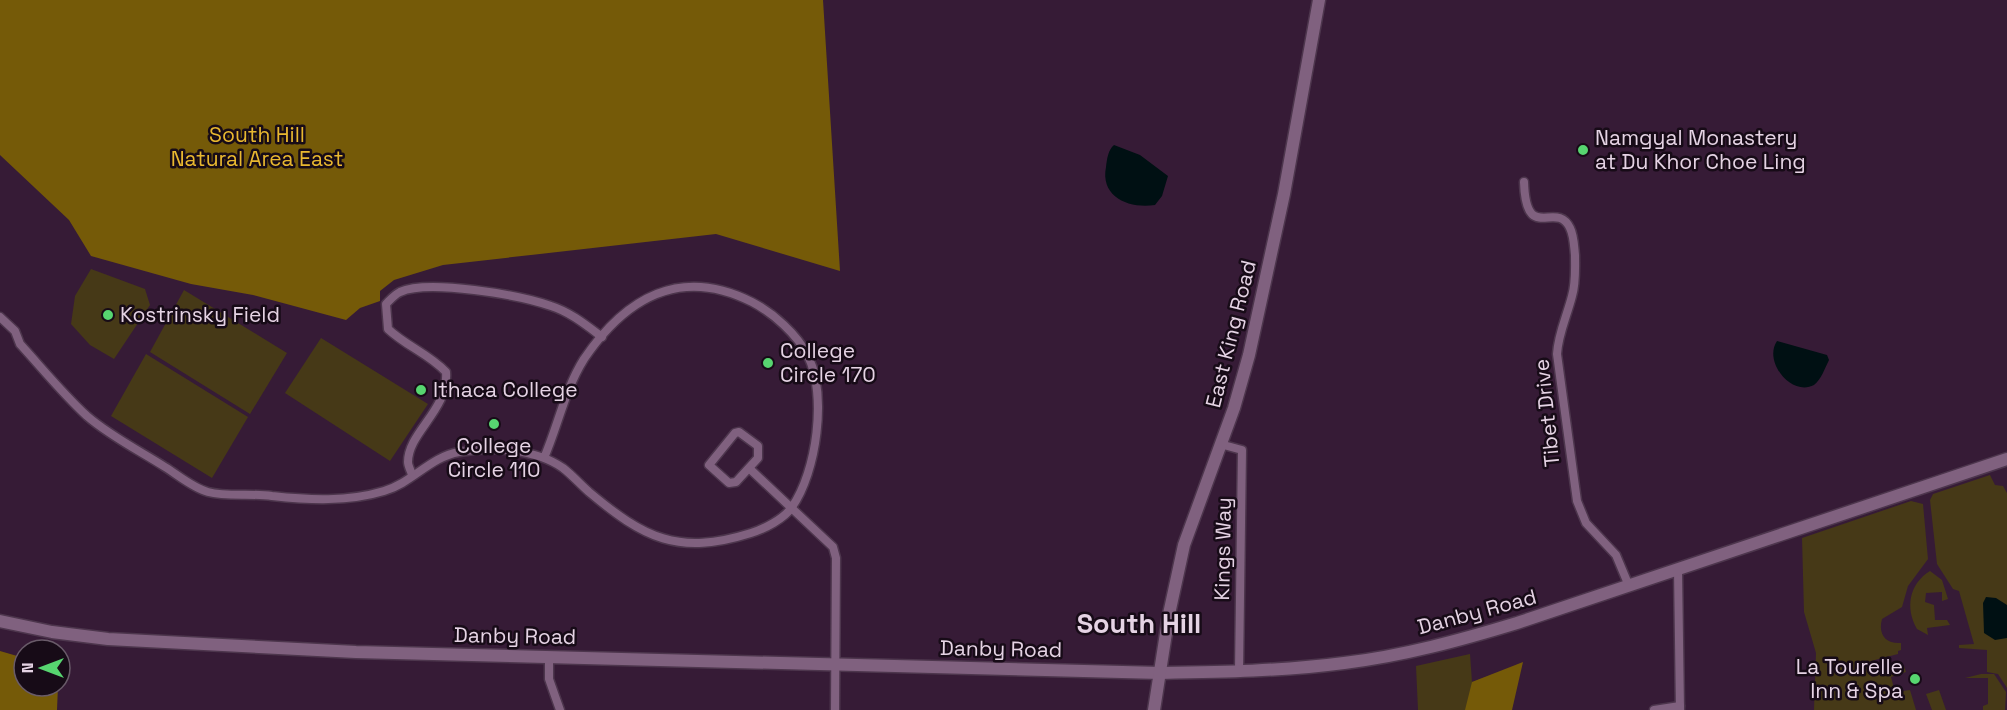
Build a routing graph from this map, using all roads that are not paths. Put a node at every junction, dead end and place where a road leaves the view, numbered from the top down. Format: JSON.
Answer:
{"nodes":[{"id":1,"x":1319,"y":0,"type":"edge"},
{"id":2,"x":1524,"y":182,"type":"dead end"},
{"id":3,"x":0,"y":317,"type":"edge"},
{"id":4,"x":602,"y":337,"type":"junction"},
{"id":5,"x":1220,"y":444,"type":"junction"},
{"id":6,"x":544,"y":458,"type":"junction"},
{"id":7,"x":2007,"y":459,"type":"edge"},
{"id":8,"x":750,"y":469,"type":"junction"},
{"id":9,"x":412,"y":475,"type":"junction"},
{"id":10,"x":792,"y":508,"type":"junction"},
{"id":11,"x":1678,"y":570,"type":"junction"},
{"id":12,"x":1629,"y":586,"type":"junction"},
{"id":13,"x":0,"y":621,"type":"edge"},
{"id":14,"x":549,"y":656,"type":"junction"},
{"id":15,"x":835,"y":663,"type":"junction"},
{"id":16,"x":1239,"y":671,"type":"junction"},
{"id":17,"x":1161,"y":673,"type":"junction"},
{"id":18,"x":1680,"y":708,"type":"edge"},
{"id":19,"x":560,"y":710,"type":"edge"},
{"id":20,"x":836,"y":710,"type":"edge"},
{"id":21,"x":1154,"y":710,"type":"edge"},
{"id":22,"x":1654,"y":710,"type":"edge"}],
"edges":[{"from":1,"to":5,"type":"main road","name":"East King Road"},
{"from":2,"to":12,"type":"street","name":"Tibet Drive"},
{"from":3,"to":9,"type":"street"},
{"from":4,"to":6,"type":"street"},
{"from":4,"to":9,"type":"street"},
{"from":4,"to":10,"type":"street"},
{"from":5,"to":16,"type":"street","name":"Kings Way"},
{"from":5,"to":17,"type":"main road","name":"East King Road"},
{"from":6,"to":9,"type":"street"},
{"from":6,"to":10,"type":"street"},
{"from":7,"to":11,"type":"main road","name":"Danby Road"},
{"from":8,"to":8,"type":"street"},
{"from":8,"to":10,"type":"street"},
{"from":10,"to":15,"type":"street"},
{"from":11,"to":12,"type":"main road","name":"Danby Road"},
{"from":11,"to":18,"type":"street"},
{"from":12,"to":16,"type":"main road","name":"Danby Road"},
{"from":13,"to":14,"type":"main road","name":"Danby Road"},
{"from":14,"to":15,"type":"main road","name":"Danby Road"},
{"from":14,"to":19,"type":"street"},
{"from":15,"to":17,"type":"main road","name":"Danby Road"},
{"from":15,"to":20,"type":"street"},
{"from":16,"to":17,"type":"main road","name":"Danby Road"},
{"from":17,"to":21,"type":"main road","name":"East King Road"},
{"from":18,"to":22,"type":"street"}]}
